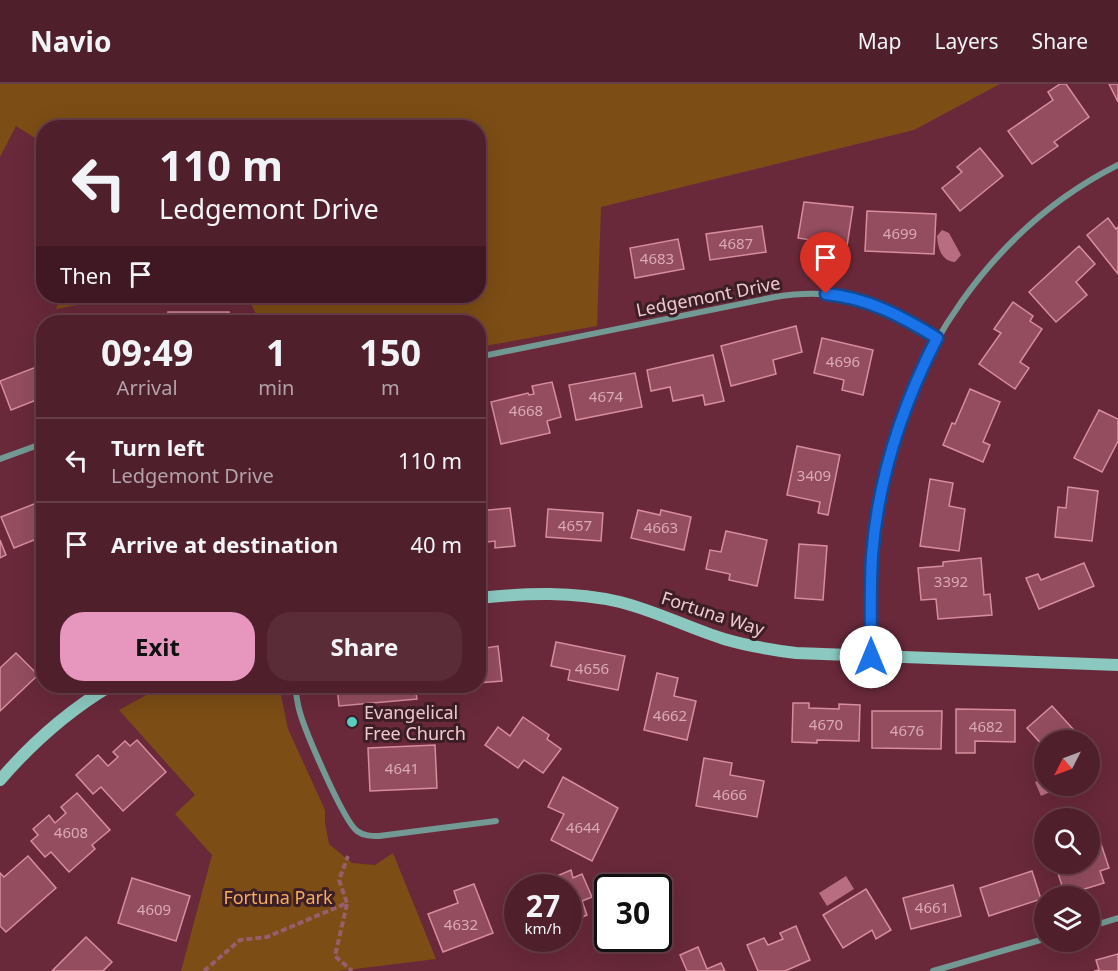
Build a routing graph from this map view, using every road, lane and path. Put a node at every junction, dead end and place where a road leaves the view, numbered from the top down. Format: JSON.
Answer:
{"nodes":[{"id":1,"x":1118,"y":165,"type":"edge"},
{"id":2,"x":937,"y":338,"type":"junction"},
{"id":3,"x":486,"y":355,"type":"edge"},
{"id":4,"x":36,"y":446,"type":"edge"},
{"id":5,"x":0,"y":459,"type":"edge"},
{"id":6,"x":486,"y":597,"type":"edge"},
{"id":7,"x":871,"y":657,"type":"junction"},
{"id":8,"x":1118,"y":665,"type":"edge"},
{"id":9,"x":99,"y":693,"type":"edge"},
{"id":10,"x":296,"y":693,"type":"edge"},
{"id":11,"x":0,"y":780,"type":"edge"},
{"id":12,"x":496,"y":821,"type":"dead end"},
{"id":13,"x":348,"y":856,"type":"dead end"},
{"id":14,"x":347,"y":903,"type":"junction"},
{"id":15,"x":1118,"y":918,"type":"edge"},
{"id":16,"x":1100,"y":924,"type":"edge"},
{"id":17,"x":1034,"y":942,"type":"edge"},
{"id":18,"x":204,"y":971,"type":"edge"},
{"id":19,"x":352,"y":971,"type":"edge"},
{"id":20,"x":933,"y":971,"type":"edge"}],
"edges":[{"from":1,"to":2,"type":"street"},
{"from":2,"to":3,"type":"street","name":"Ledgemont Drive"},
{"from":2,"to":7,"type":"street"},
{"from":4,"to":5,"type":"street"},
{"from":6,"to":7,"type":"street","name":"Fortuna Way"},
{"from":7,"to":8,"type":"street","name":"Fortuna Way"},
{"from":9,"to":11,"type":"street"},
{"from":10,"to":12,"type":"street"},
{"from":13,"to":14,"type":"path"},
{"from":14,"to":18,"type":"path"},
{"from":14,"to":19,"type":"path"},
{"from":15,"to":16,"type":"street"},
{"from":17,"to":20,"type":"street"}]}
